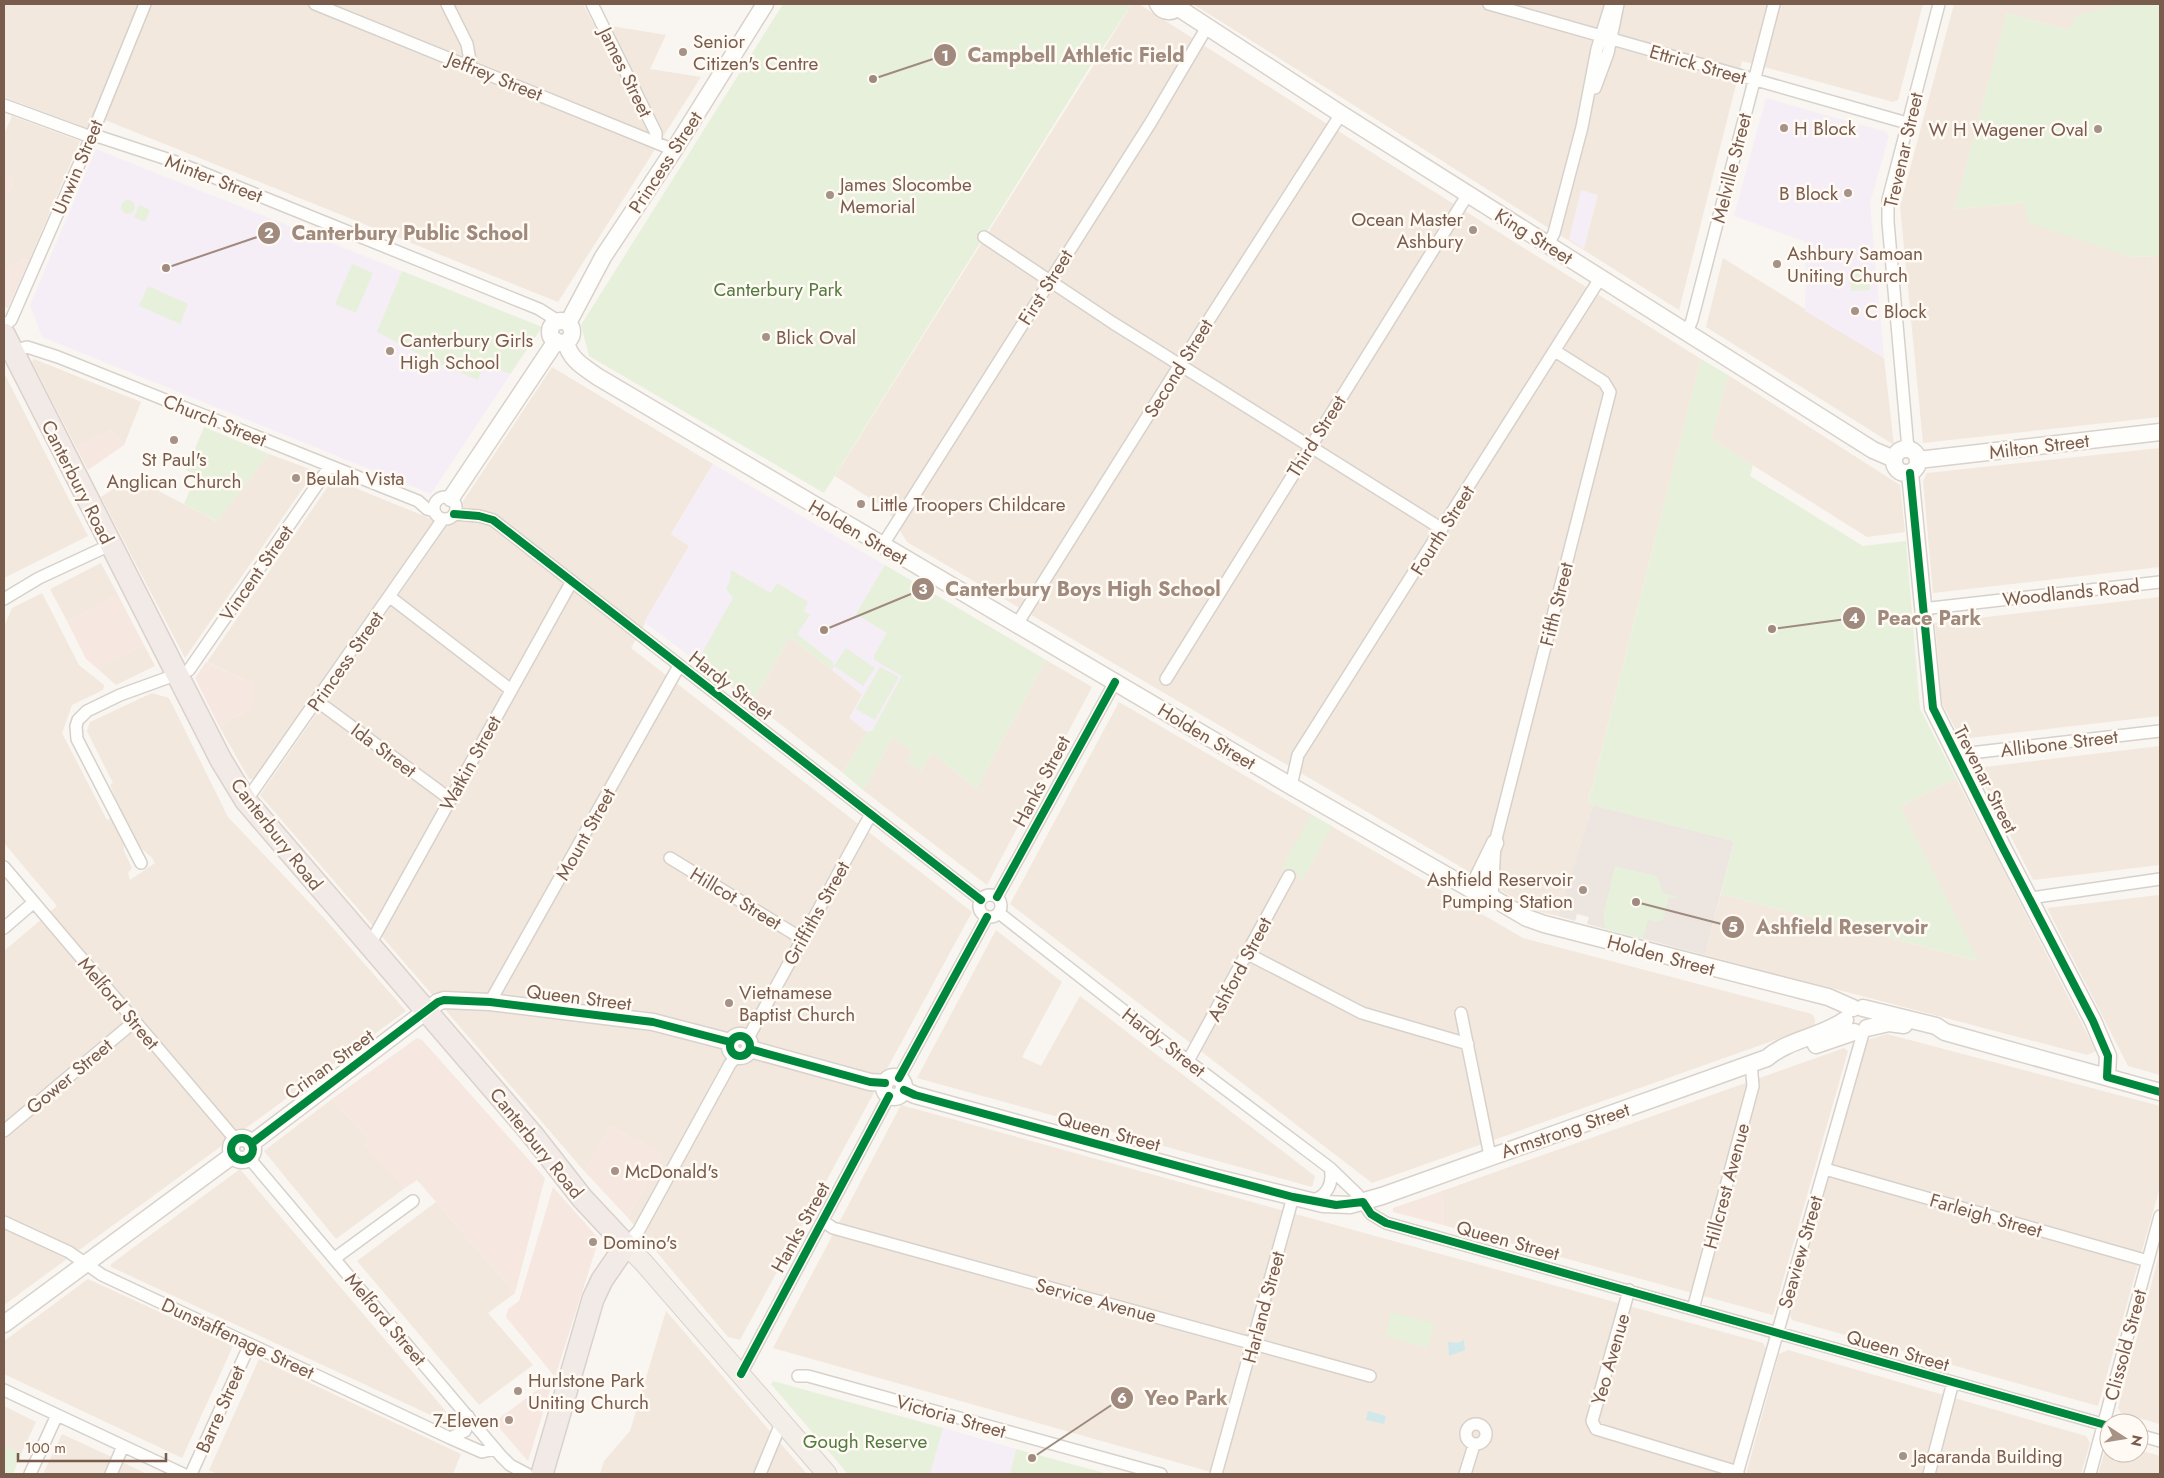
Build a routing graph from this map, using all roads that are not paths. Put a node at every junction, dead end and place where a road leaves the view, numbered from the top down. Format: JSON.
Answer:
{"nodes":[{"id":1,"x":145,"y":4,"type":"edge"},
{"id":2,"x":315,"y":4,"type":"edge"},
{"id":3,"x":447,"y":4,"type":"edge"},
{"id":4,"x":592,"y":4,"type":"edge"},
{"id":5,"x":765,"y":4,"type":"edge"},
{"id":6,"x":1158,"y":4,"type":"edge"},
{"id":7,"x":1489,"y":4,"type":"edge"},
{"id":8,"x":1611,"y":4,"type":"edge"},
{"id":9,"x":1618,"y":4,"type":"edge"},
{"id":10,"x":1774,"y":4,"type":"edge"},
{"id":11,"x":1939,"y":4,"type":"edge"},
{"id":12,"x":1178,"y":5,"type":"edge"},
{"id":13,"x":1207,"y":27,"type":"junction"},
{"id":14,"x":1606,"y":38,"type":"junction"},
{"id":15,"x":471,"y":66,"type":"junction"},
{"id":16,"x":1754,"y":80,"type":"junction"},
{"id":17,"x":4,"y":105,"type":"edge"},
{"id":18,"x":1341,"y":114,"type":"junction"},
{"id":19,"x":1907,"y":123,"type":"junction"},
{"id":20,"x":91,"y":137,"type":"junction"},
{"id":21,"x":656,"y":142,"type":"junction"},
{"id":22,"x":674,"y":150,"type":"junction"},
{"id":23,"x":1468,"y":194,"type":"junction"},
{"id":24,"x":984,"y":237,"type":"dead end"},
{"id":25,"x":1548,"y":245,"type":"junction"},
{"id":26,"x":1601,"y":277,"type":"junction"},
{"id":27,"x":1048,"y":281,"type":"junction"},
{"id":28,"x":563,"y":322,"type":"junction"},
{"id":29,"x":4,"y":326,"type":"edge"},
{"id":30,"x":1687,"y":332,"type":"junction"},
{"id":31,"x":561,"y":342,"type":"junction"},
{"id":32,"x":8,"y":343,"type":"edge"},
{"id":33,"x":1555,"y":351,"type":"junction"},
{"id":34,"x":1180,"y":364,"type":"junction"},
{"id":35,"x":2160,"y":432,"type":"edge"},
{"id":36,"x":1310,"y":447,"type":"junction"},
{"id":37,"x":1912,"y":461,"type":"junction"},
{"id":38,"x":330,"y":466,"type":"junction"},
{"id":39,"x":445,"y":508,"type":"junction"},
{"id":40,"x":1442,"y":529,"type":"junction"},
{"id":41,"x":110,"y":545,"type":"junction"},
{"id":42,"x":882,"y":546,"type":"junction"},
{"id":43,"x":572,"y":581,"type":"junction"},
{"id":44,"x":2160,"y":582,"type":"edge"},
{"id":45,"x":390,"y":597,"type":"junction"},
{"id":46,"x":4,"y":600,"type":"edge"},
{"id":47,"x":1922,"y":608,"type":"junction"},
{"id":48,"x":1018,"y":624,"type":"junction"},
{"id":49,"x":679,"y":666,"type":"junction"},
{"id":50,"x":177,"y":674,"type":"junction"},
{"id":51,"x":1166,"y":679,"type":"dead end"},
{"id":52,"x":1115,"y":682,"type":"junction"},
{"id":53,"x":511,"y":690,"type":"junction"},
{"id":54,"x":317,"y":701,"type":"junction"},
{"id":55,"x":2160,"y":731,"type":"edge"},
{"id":56,"x":1959,"y":760,"type":"junction"},
{"id":57,"x":1291,"y":786,"type":"junction"},
{"id":58,"x":450,"y":799,"type":"junction"},
{"id":59,"x":246,"y":801,"type":"junction"},
{"id":60,"x":871,"y":814,"type":"junction"},
{"id":61,"x":1495,"y":843,"type":"joint"},
{"id":62,"x":670,"y":858,"type":"dead end"},
{"id":63,"x":141,"y":863,"type":"dead end"},
{"id":64,"x":4,"y":867,"type":"edge"},
{"id":65,"x":1289,"y":876,"type":"dead end"},
{"id":66,"x":2160,"y":879,"type":"edge"},
{"id":67,"x":1485,"y":893,"type":"junction"},
{"id":68,"x":997,"y":897,"type":"junction"},
{"id":69,"x":2030,"y":898,"type":"junction"},
{"id":70,"x":981,"y":900,"type":"junction"},
{"id":71,"x":34,"y":902,"type":"junction"},
{"id":72,"x":999,"y":913,"type":"junction"},
{"id":73,"x":987,"y":916,"type":"junction"},
{"id":74,"x":4,"y":928,"type":"edge"},
{"id":75,"x":802,"y":938,"type":"junction"},
{"id":76,"x":368,"y":946,"type":"junction"},
{"id":77,"x":1246,"y":953,"type":"junction"},
{"id":78,"x":490,"y":1002,"type":"junction"},
{"id":79,"x":1461,"y":1012,"type":"dead end"},
{"id":80,"x":426,"y":1013,"type":"junction"},
{"id":81,"x":1856,"y":1020,"type":"junction"},
{"id":82,"x":135,"y":1022,"type":"junction"},
{"id":83,"x":1468,"y":1044,"type":"junction"},
{"id":84,"x":741,"y":1046,"type":"junction"},
{"id":85,"x":1188,"y":1061,"type":"junction"},
{"id":86,"x":1759,"y":1061,"type":"junction"},
{"id":87,"x":2107,"y":1077,"type":"junction"},
{"id":88,"x":894,"y":1087,"type":"junction"},
{"id":89,"x":2160,"y":1092,"type":"edge"},
{"id":90,"x":4,"y":1131,"type":"edge"},
{"id":91,"x":242,"y":1149,"type":"junction"},
{"id":92,"x":1490,"y":1156,"type":"junction"},
{"id":93,"x":1330,"y":1168,"type":"junction"},
{"id":94,"x":1825,"y":1169,"type":"junction"},
{"id":95,"x":1293,"y":1197,"type":"junction"},
{"id":96,"x":413,"y":1201,"type":"dead end"},
{"id":97,"x":1310,"y":1201,"type":"junction"},
{"id":98,"x":1363,"y":1202,"type":"junction"},
{"id":99,"x":2160,"y":1216,"type":"edge"},
{"id":100,"x":823,"y":1221,"type":"junction"},
{"id":101,"x":4,"y":1222,"type":"edge"},
{"id":102,"x":626,"y":1245,"type":"junction"},
{"id":103,"x":335,"y":1258,"type":"junction"},
{"id":104,"x":2148,"y":1261,"type":"junction"},
{"id":105,"x":85,"y":1264,"type":"junction"},
{"id":106,"x":1629,"y":1290,"type":"junction"},
{"id":107,"x":1694,"y":1309,"type":"junction"},
{"id":108,"x":4,"y":1324,"type":"edge"},
{"id":109,"x":1777,"y":1333,"type":"junction"},
{"id":110,"x":1253,"y":1343,"type":"junction"},
{"id":111,"x":250,"y":1344,"type":"junction"},
{"id":112,"x":741,"y":1374,"type":"junction"},
{"id":113,"x":798,"y":1376,"type":"dead end"},
{"id":114,"x":1370,"y":1376,"type":"dead end"},
{"id":115,"x":1953,"y":1382,"type":"junction"},
{"id":116,"x":4,"y":1390,"type":"edge"},
{"id":117,"x":2109,"y":1413,"type":"edge"},
{"id":118,"x":57,"y":1415,"type":"junction"},
{"id":119,"x":468,"y":1416,"type":"junction"},
{"id":120,"x":782,"y":1421,"type":"junction"},
{"id":121,"x":2099,"y":1424,"type":"edge"},
{"id":122,"x":450,"y":1438,"type":"junction"},
{"id":123,"x":1474,"y":1444,"type":"dead end"},
{"id":124,"x":492,"y":1445,"type":"junction"},
{"id":125,"x":123,"y":1446,"type":"junction"},
{"id":126,"x":2099,"y":1447,"type":"edge"},
{"id":127,"x":1738,"y":1473,"type":"edge"},
{"id":128,"x":30,"y":1474,"type":"edge"},
{"id":129,"x":111,"y":1474,"type":"edge"},
{"id":130,"x":183,"y":1474,"type":"edge"},
{"id":131,"x":191,"y":1474,"type":"edge"},
{"id":132,"x":527,"y":1474,"type":"edge"},
{"id":133,"x":542,"y":1474,"type":"edge"},
{"id":134,"x":760,"y":1474,"type":"edge"},
{"id":135,"x":827,"y":1474,"type":"edge"},
{"id":136,"x":1161,"y":1474,"type":"edge"},
{"id":137,"x":1216,"y":1474,"type":"edge"},
{"id":138,"x":1465,"y":1474,"type":"edge"},
{"id":139,"x":1929,"y":1474,"type":"edge"},
{"id":140,"x":2090,"y":1474,"type":"edge"}],
"edges":[{"from":1,"to":20,"type":"street","name":"Unwin Street"},
{"from":2,"to":15,"type":"street","name":"Jeffrey Street"},
{"from":3,"to":15,"type":"street"},
{"from":4,"to":21,"type":"street","name":"James Street"},
{"from":5,"to":22,"type":"street","name":"Princess Street"},
{"from":6,"to":12,"type":"street"},
{"from":7,"to":14,"type":"street","name":"Ettrick Street"},
{"from":8,"to":14,"type":"street"},
{"from":9,"to":14,"type":"street"},
{"from":10,"to":16,"type":"street","name":"Melville Street"},
{"from":11,"to":19,"type":"street","name":"Trevenar Street"},
{"from":12,"to":13,"type":"street","name":"King Street"},
{"from":13,"to":18,"type":"street","name":"King Street"},
{"from":13,"to":27,"type":"street","name":"First Street"},
{"from":14,"to":16,"type":"street","name":"Ettrick Street"},
{"from":14,"to":25,"type":"street"},
{"from":15,"to":21,"type":"street","name":"Jeffrey Street"},
{"from":16,"to":19,"type":"street","name":"Ettrick Street"},
{"from":16,"to":30,"type":"street","name":"Melville Street"},
{"from":17,"to":20,"type":"street","name":"Minter Street"},
{"from":18,"to":23,"type":"street","name":"King Street"},
{"from":18,"to":34,"type":"street","name":"Second Street"},
{"from":19,"to":37,"type":"street","name":"Trevenar Street"},
{"from":20,"to":28,"type":"street","name":"Minter Street"},
{"from":20,"to":29,"type":"street","name":"Unwin Street"},
{"from":21,"to":22,"type":"street","name":"Jeffrey Street"},
{"from":22,"to":28,"type":"street","name":"Princess Street"},
{"from":23,"to":25,"type":"street","name":"King Street"},
{"from":23,"to":36,"type":"street","name":"Third Street"},
{"from":24,"to":27,"type":"street"},
{"from":25,"to":26,"type":"street","name":"King Street"},
{"from":26,"to":30,"type":"street","name":"King Street"},
{"from":26,"to":33,"type":"street","name":"Fourth Street"},
{"from":27,"to":34,"type":"street"},
{"from":27,"to":42,"type":"street","name":"First Street"},
{"from":28,"to":31,"type":"street"},
{"from":30,"to":37,"type":"street","name":"King Street"},
{"from":31,"to":39,"type":"street","name":"Princess Street"},
{"from":31,"to":42,"type":"street","name":"Holden Street"},
{"from":32,"to":38,"type":"street","name":"Church Street"},
{"from":32,"to":41,"type":"highway","name":"Canterbury Road"},
{"from":33,"to":40,"type":"street","name":"Fourth Street"},
{"from":33,"to":61,"type":"street","name":"Fifth Street"},
{"from":34,"to":36,"type":"street"},
{"from":34,"to":48,"type":"street","name":"Second Street"},
{"from":35,"to":37,"type":"street","name":"Milton Street"},
{"from":36,"to":40,"type":"street"},
{"from":36,"to":51,"type":"street","name":"Third Street"},
{"from":37,"to":47,"type":"street","name":"Trevenar Street"},
{"from":38,"to":39,"type":"street","name":"Church Street"},
{"from":38,"to":50,"type":"street","name":"Vincent Street"},
{"from":39,"to":43,"type":"street","name":"Hardy Street"},
{"from":39,"to":45,"type":"street","name":"Princess Street"},
{"from":40,"to":57,"type":"street","name":"Fourth Street"},
{"from":41,"to":46,"type":"street"},
{"from":41,"to":50,"type":"highway","name":"Canterbury Road"},
{"from":42,"to":48,"type":"street","name":"Holden Street"},
{"from":43,"to":49,"type":"street","name":"Hardy Street"},
{"from":43,"to":53,"type":"street","name":"Watkin Street"},
{"from":44,"to":47,"type":"street","name":"Woodlands Road"},
{"from":45,"to":53,"type":"street"},
{"from":45,"to":54,"type":"street","name":"Princess Street"},
{"from":47,"to":56,"type":"street","name":"Trevenar Street"},
{"from":48,"to":52,"type":"street","name":"Holden Street"},
{"from":49,"to":60,"type":"street","name":"Hardy Street"},
{"from":49,"to":78,"type":"street","name":"Mount Street"},
{"from":50,"to":59,"type":"highway","name":"Canterbury Road"},
{"from":50,"to":63,"type":"street","name":"Vincent Street"},
{"from":52,"to":57,"type":"street","name":"Holden Street"},
{"from":52,"to":68,"type":"street","name":"Hanks Street"},
{"from":53,"to":58,"type":"street","name":"Watkin Street"},
{"from":54,"to":58,"type":"street","name":"Ida Street"},
{"from":54,"to":59,"type":"street","name":"Princess Street"},
{"from":55,"to":56,"type":"street","name":"Allibone Street"},
{"from":56,"to":69,"type":"street","name":"Trevenar Street"},
{"from":57,"to":67,"type":"street","name":"Holden Street"},
{"from":58,"to":76,"type":"street","name":"Watkin Street"},
{"from":59,"to":76,"type":"highway","name":"Canterbury Road"},
{"from":60,"to":70,"type":"street","name":"Hardy Street"},
{"from":60,"to":75,"type":"street","name":"Griffiths Street"},
{"from":61,"to":67,"type":"street"},
{"from":62,"to":75,"type":"street","name":"Hillcot Street"},
{"from":64,"to":71,"type":"street","name":"Melford Street"},
{"from":65,"to":77,"type":"street","name":"Ashford Street"},
{"from":66,"to":69,"type":"street"},
{"from":67,"to":81,"type":"street","name":"Holden Street"},
{"from":68,"to":70,"type":"street"},
{"from":68,"to":72,"type":"street"},
{"from":69,"to":87,"type":"street","name":"Trevenar Street"},
{"from":70,"to":73,"type":"street"},
{"from":71,"to":74,"type":"street"},
{"from":71,"to":82,"type":"street","name":"Melford Street"},
{"from":72,"to":73,"type":"street"},
{"from":72,"to":85,"type":"street","name":"Hardy Street"},
{"from":73,"to":88,"type":"street","name":"Hanks Street"},
{"from":75,"to":84,"type":"street","name":"Griffiths Street"},
{"from":76,"to":80,"type":"highway","name":"Canterbury Road"},
{"from":77,"to":83,"type":"street"},
{"from":77,"to":85,"type":"street","name":"Ashford Street"},
{"from":78,"to":80,"type":"street","name":"Queen Street"},
{"from":78,"to":84,"type":"street","name":"Queen Street"},
{"from":79,"to":83,"type":"street"},
{"from":80,"to":91,"type":"street","name":"Crinan Street"},
{"from":80,"to":102,"type":"highway","name":"Canterbury Road"},
{"from":81,"to":86,"type":"street","name":"Armstrong Street"},
{"from":81,"to":87,"type":"street","name":"Holden Street"},
{"from":81,"to":94,"type":"street","name":"Seaview Street"},
{"from":82,"to":90,"type":"street","name":"Gower Street"},
{"from":82,"to":91,"type":"street","name":"Melford Street"},
{"from":83,"to":92,"type":"street"},
{"from":84,"to":88,"type":"street","name":"Queen Street"},
{"from":84,"to":102,"type":"street","name":"Griffiths Street"},
{"from":85,"to":93,"type":"street","name":"Hardy Street"},
{"from":86,"to":92,"type":"street","name":"Armstrong Street"},
{"from":86,"to":107,"type":"street","name":"Hillcrest Avenue"},
{"from":87,"to":89,"type":"street","name":"Holden Street"},
{"from":88,"to":95,"type":"street","name":"Queen Street"},
{"from":88,"to":100,"type":"street","name":"Hanks Street"},
{"from":91,"to":103,"type":"street","name":"Melford Street"},
{"from":91,"to":105,"type":"street","name":"Crinan Street"},
{"from":92,"to":98,"type":"street","name":"Armstrong Street"},
{"from":93,"to":97,"type":"street"},
{"from":93,"to":98,"type":"street","name":"Hardy Street"},
{"from":94,"to":104,"type":"street","name":"Farleigh Street"},
{"from":94,"to":109,"type":"street","name":"Seaview Street"},
{"from":95,"to":97,"type":"street","name":"Queen Street"},
{"from":95,"to":110,"type":"street","name":"Harland Street"},
{"from":96,"to":103,"type":"street"},
{"from":97,"to":98,"type":"street","name":"Queen Street"},
{"from":98,"to":106,"type":"street","name":"Queen Street"},
{"from":99,"to":104,"type":"street","name":"Clissold Street"},
{"from":100,"to":110,"type":"street","name":"Service Avenue"},
{"from":100,"to":112,"type":"street","name":"Hanks Street"},
{"from":101,"to":105,"type":"street","name":"Dunstaffenage Street"},
{"from":102,"to":112,"type":"main road"},
{"from":102,"to":133,"type":"highway"},
{"from":103,"to":119,"type":"street","name":"Melford Street"},
{"from":104,"to":117,"type":"street","name":"Clissold Street"},
{"from":105,"to":108,"type":"street","name":"Crinan Street"},
{"from":105,"to":111,"type":"street","name":"Dunstaffenage Street"},
{"from":106,"to":107,"type":"street","name":"Queen Street"},
{"from":106,"to":127,"type":"street","name":"Yeo Avenue"},
{"from":107,"to":109,"type":"street","name":"Queen Street"},
{"from":109,"to":115,"type":"street","name":"Queen Street"},
{"from":109,"to":127,"type":"street","name":"Seaview Street"},
{"from":110,"to":114,"type":"street","name":"Service Avenue"},
{"from":110,"to":137,"type":"street","name":"Harland Street"},
{"from":111,"to":122,"type":"street","name":"Dunstaffenage Street"},
{"from":111,"to":131,"type":"street","name":"Barre Street"},
{"from":112,"to":120,"type":"main road"},
{"from":113,"to":136,"type":"street","name":"Victoria Street"},
{"from":115,"to":121,"type":"street","name":"Queen Street"},
{"from":115,"to":139,"type":"street"},
{"from":116,"to":118,"type":"street"},
{"from":118,"to":125,"type":"street"},
{"from":118,"to":128,"type":"street"},
{"from":119,"to":122,"type":"street"},
{"from":119,"to":124,"type":"street","name":"Melford Street"},
{"from":120,"to":134,"type":"street"},
{"from":120,"to":135,"type":"main road"},
{"from":122,"to":124,"type":"street","name":"Dunstaffenage Street"},
{"from":123,"to":138,"type":"street"},
{"from":124,"to":132,"type":"street","name":"Melford Street"},
{"from":125,"to":129,"type":"street"},
{"from":125,"to":130,"type":"street"},
{"from":126,"to":140,"type":"street","name":"Clissold Street"}]}
